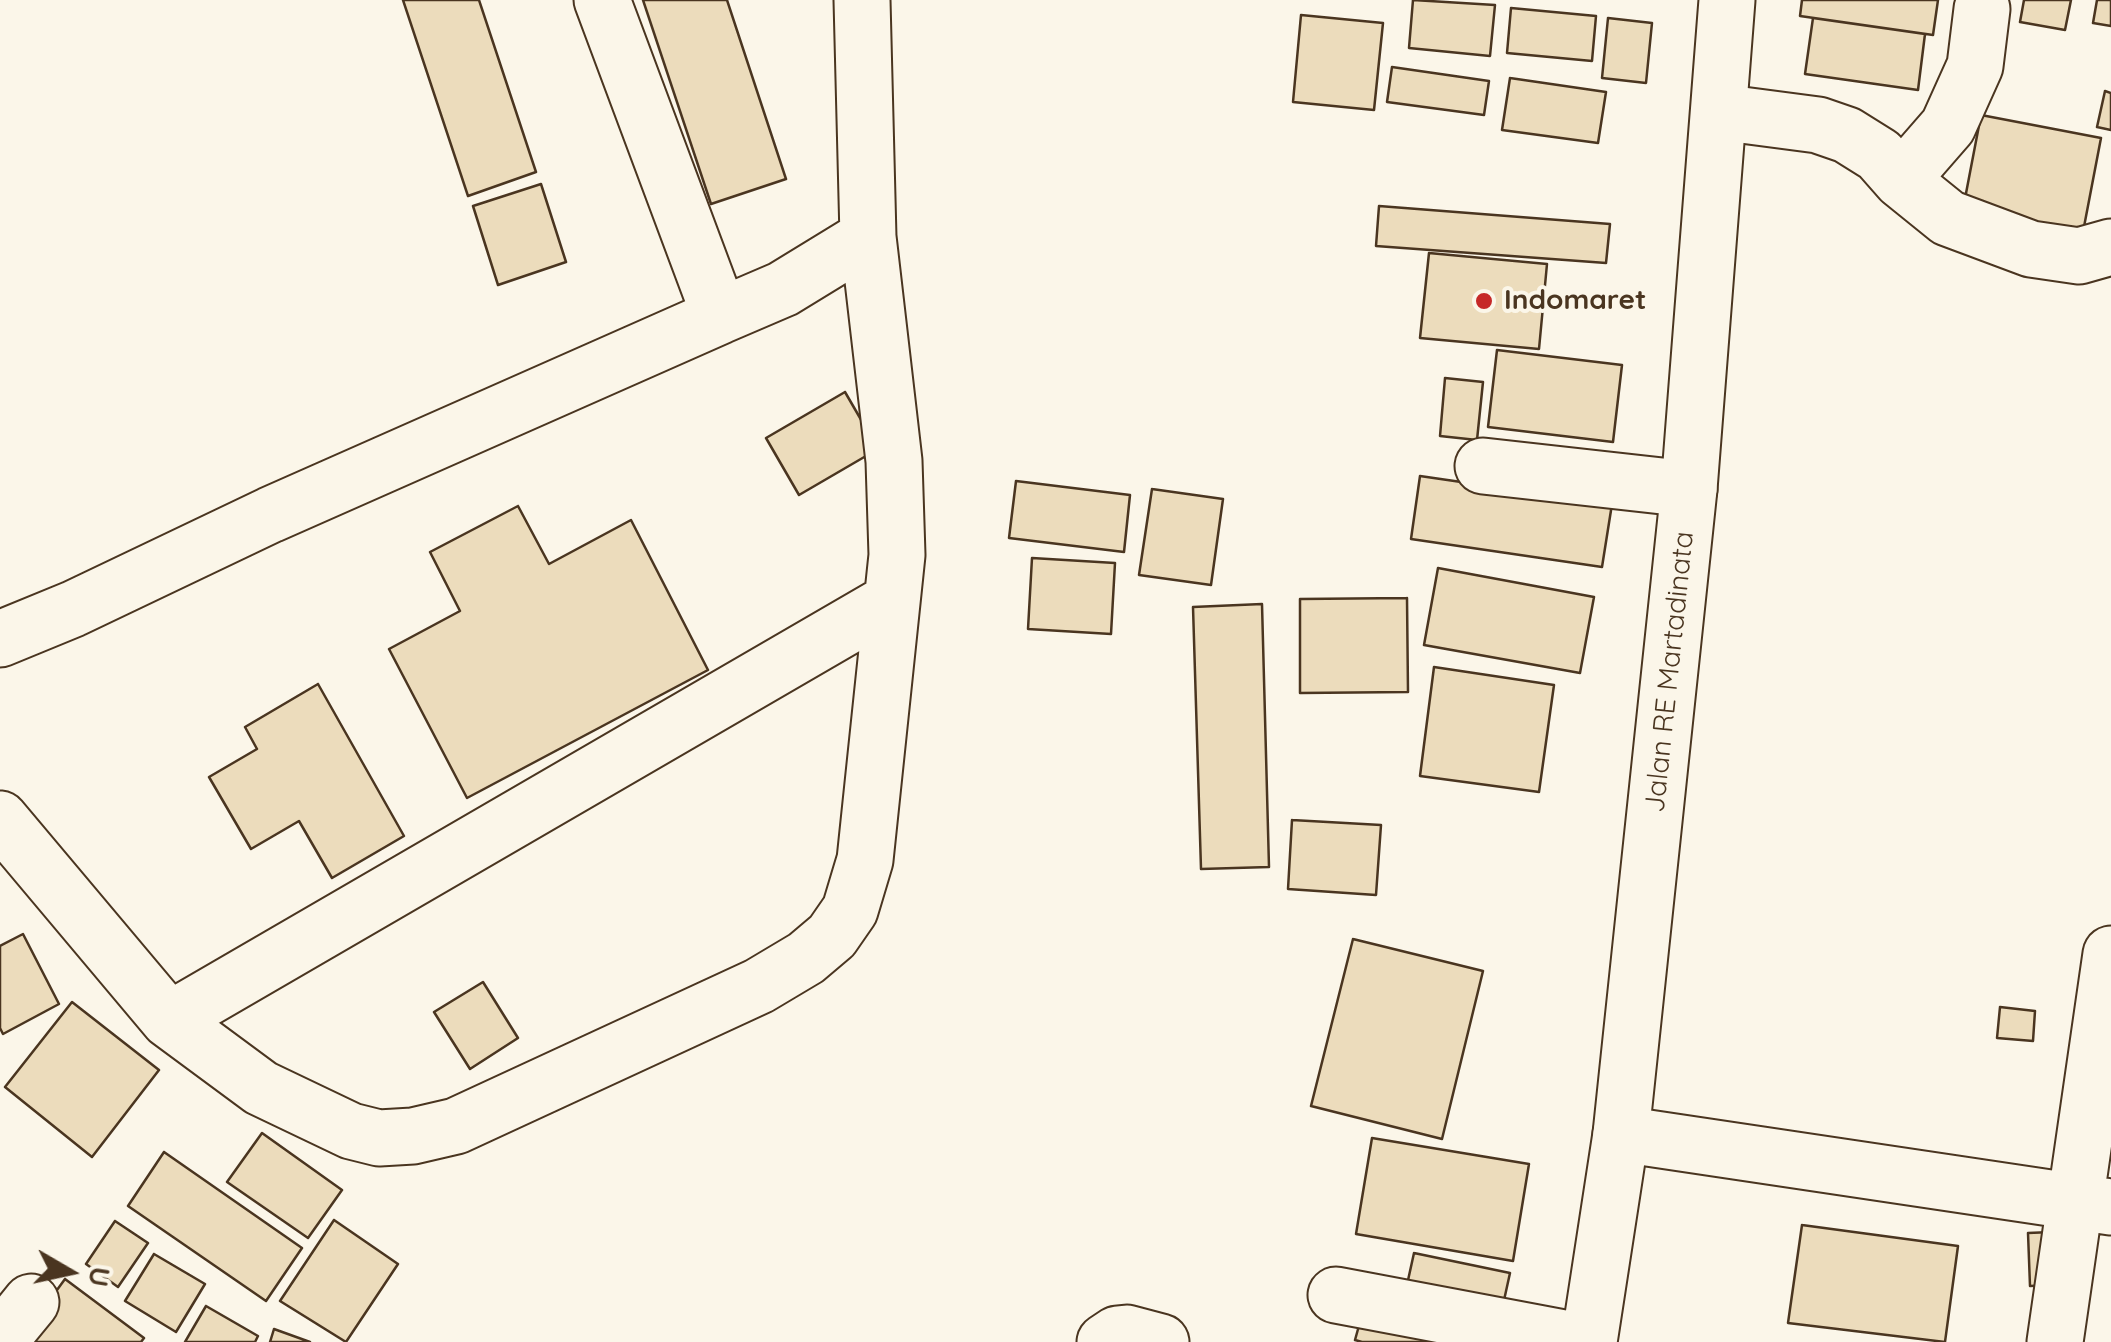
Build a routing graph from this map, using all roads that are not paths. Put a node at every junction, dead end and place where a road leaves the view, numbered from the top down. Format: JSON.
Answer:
{"nodes":[{"id":1,"x":602,"y":0,"type":"edge"},
{"id":2,"x":862,"y":0,"type":"edge"},
{"id":3,"x":1727,"y":0,"type":"edge"},
{"id":4,"x":1982,"y":9,"type":"dead end"},
{"id":5,"x":1718,"y":112,"type":"junction"},
{"id":6,"x":1900,"y":180,"type":"junction"},
{"id":7,"x":868,"y":237,"type":"junction"},
{"id":8,"x":2111,"y":247,"type":"edge"},
{"id":9,"x":720,"y":316,"type":"junction"},
{"id":10,"x":1483,"y":466,"type":"dead end"},
{"id":11,"x":1689,"y":489,"type":"junction"},
{"id":12,"x":891,"y":601,"type":"junction"},
{"id":13,"x":0,"y":639,"type":"edge"},
{"id":14,"x":0,"y":819,"type":"edge"},
{"id":15,"x":2111,"y":954,"type":"edge"},
{"id":16,"x":169,"y":1020,"type":"junction"},
{"id":17,"x":1621,"y":1134,"type":"junction"},
{"id":18,"x":2093,"y":1205,"type":"edge"},
{"id":19,"x":1336,"y":1294,"type":"dead end"},
{"id":20,"x":1105,"y":1342,"type":"edge"},
{"id":21,"x":1162,"y":1342,"type":"edge"},
{"id":22,"x":1587,"y":1342,"type":"edge"},
{"id":23,"x":2055,"y":1342,"type":"edge"}],
"edges":[{"from":1,"to":9,"type":"main road"},
{"from":2,"to":7,"type":"main road"},
{"from":3,"to":5,"type":"main road","name":"Jalan RE Martadinata"},
{"from":4,"to":6,"type":"main road"},
{"from":5,"to":6,"type":"main road"},
{"from":5,"to":11,"type":"main road","name":"Jalan RE Martadinata"},
{"from":6,"to":8,"type":"main road"},
{"from":7,"to":9,"type":"main road"},
{"from":7,"to":12,"type":"main road"},
{"from":9,"to":13,"type":"main road"},
{"from":10,"to":11,"type":"main road"},
{"from":11,"to":17,"type":"main road","name":"Jalan RE Martadinata"},
{"from":12,"to":16,"type":"main road"},
{"from":12,"to":16,"type":"main road"},
{"from":14,"to":16,"type":"main road"},
{"from":15,"to":18,"type":"main road"},
{"from":17,"to":18,"type":"main road"},
{"from":17,"to":22,"type":"main road","name":"Jalan RE Martadinata"},
{"from":18,"to":23,"type":"main road"},
{"from":19,"to":22,"type":"main road"},
{"from":20,"to":21,"type":"main road"}]}
